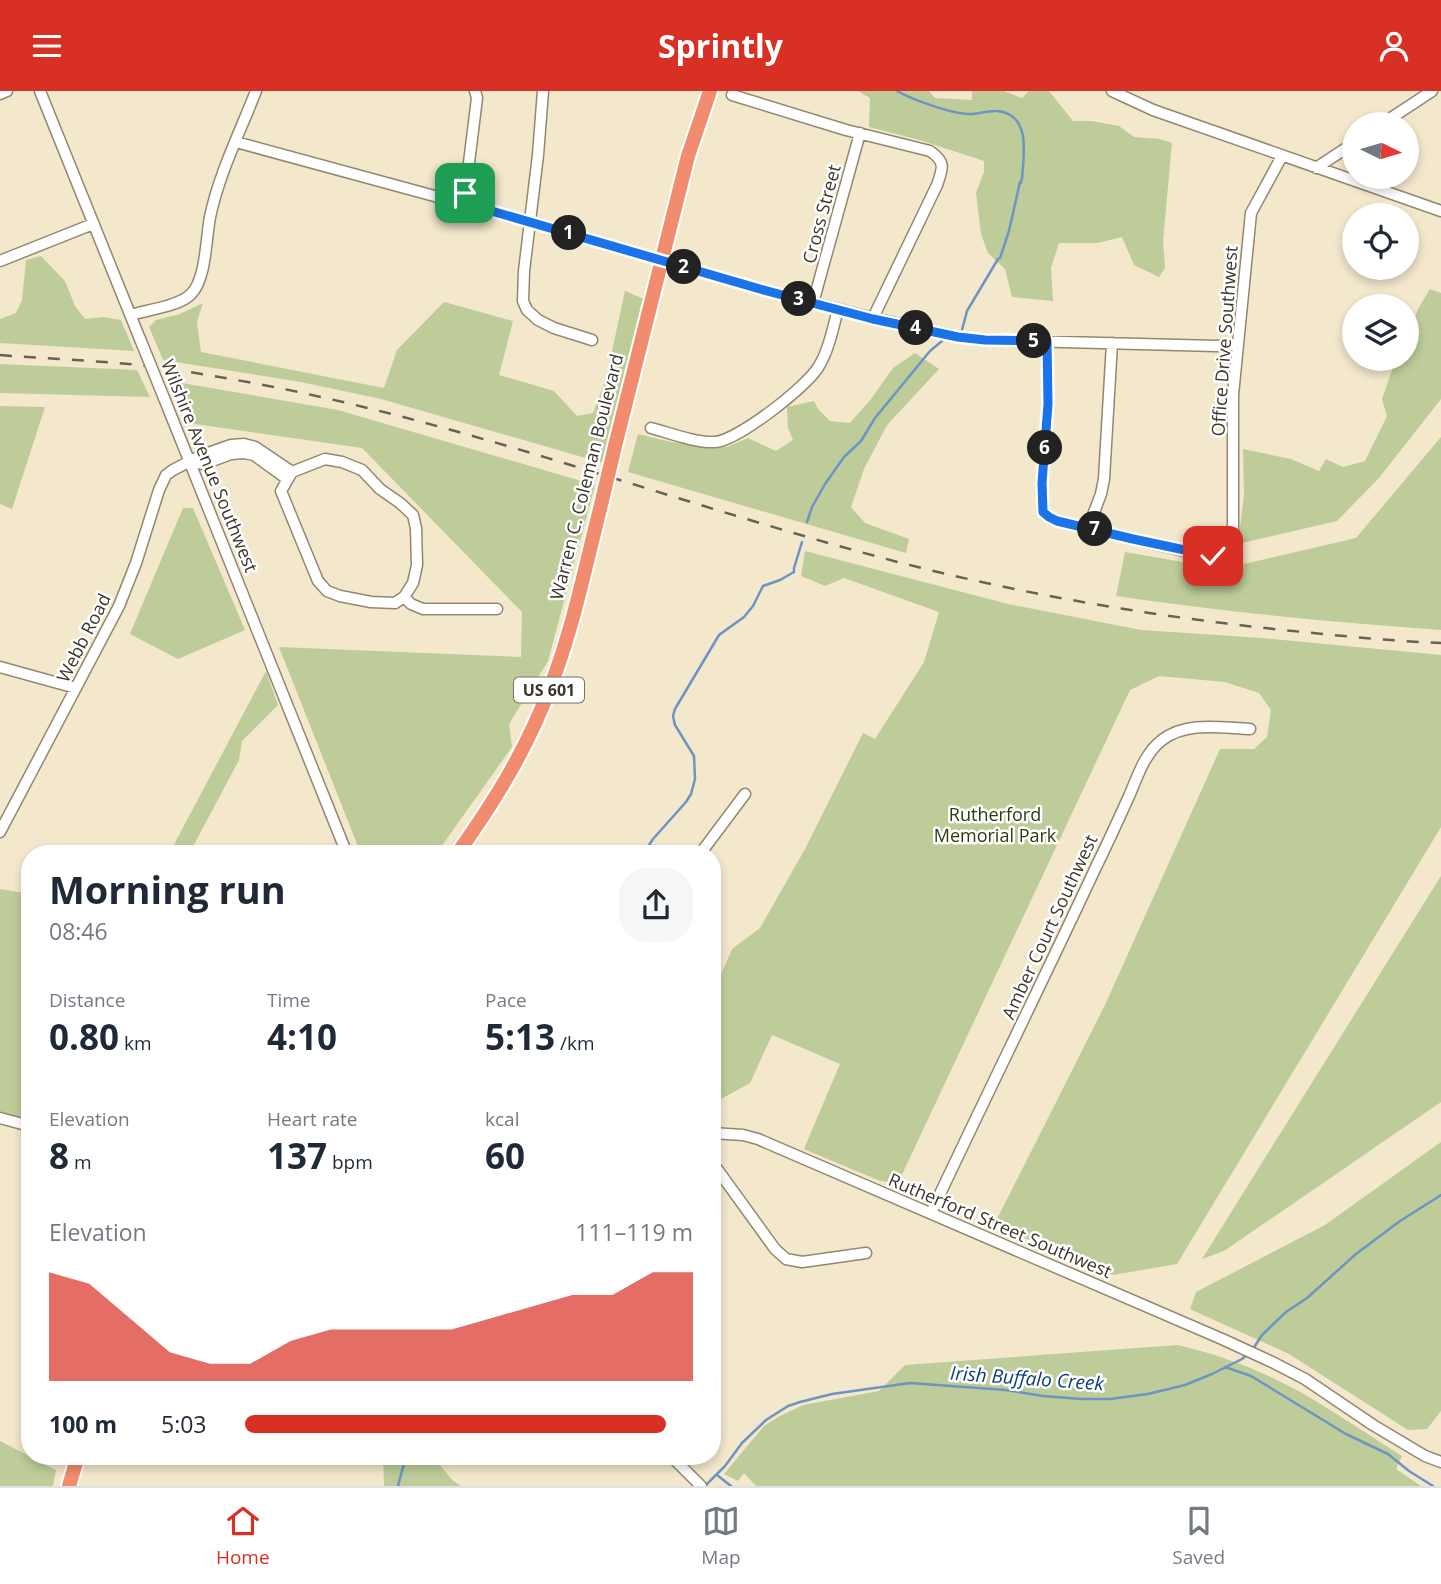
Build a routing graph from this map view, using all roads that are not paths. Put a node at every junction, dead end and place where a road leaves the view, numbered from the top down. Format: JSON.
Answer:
{"nodes":[{"id":1,"x":7,"y":91,"type":"edge"},
{"id":2,"x":40,"y":91,"type":"edge"},
{"id":3,"x":256,"y":91,"type":"edge"},
{"id":4,"x":475,"y":91,"type":"edge"},
{"id":5,"x":543,"y":91,"type":"edge"},
{"id":6,"x":710,"y":91,"type":"edge"},
{"id":7,"x":1432,"y":91,"type":"edge"},
{"id":8,"x":1115,"y":92,"type":"edge"},
{"id":9,"x":0,"y":94,"type":"edge"},
{"id":10,"x":733,"y":95,"type":"dead end"},
{"id":11,"x":1400,"y":112,"type":"edge"},
{"id":12,"x":860,"y":133,"type":"junction"},
{"id":13,"x":236,"y":142,"type":"junction"},
{"id":14,"x":1342,"y":151,"type":"edge"},
{"id":15,"x":1282,"y":156,"type":"junction"},
{"id":16,"x":1316,"y":168,"type":"junction"},
{"id":17,"x":464,"y":203,"type":"junction"},
{"id":18,"x":1441,"y":211,"type":"edge"},
{"id":19,"x":530,"y":222,"type":"junction"},
{"id":20,"x":93,"y":224,"type":"junction"},
{"id":21,"x":661,"y":260,"type":"junction"},
{"id":22,"x":0,"y":261,"type":"edge"},
{"id":23,"x":813,"y":303,"type":"junction"},
{"id":24,"x":838,"y":309,"type":"junction"},
{"id":25,"x":131,"y":315,"type":"junction"},
{"id":26,"x":873,"y":319,"type":"junction"},
{"id":27,"x":592,"y":340,"type":"dead end"},
{"id":28,"x":1047,"y":341,"type":"junction"},
{"id":29,"x":1112,"y":343,"type":"junction"},
{"id":30,"x":1238,"y":344,"type":"junction"},
{"id":31,"x":651,"y":428,"type":"dead end"},
{"id":32,"x":190,"y":462,"type":"junction"},
{"id":33,"x":290,"y":475,"type":"junction"},
{"id":34,"x":1088,"y":528,"type":"junction"},
{"id":35,"x":404,"y":597,"type":"junction"},
{"id":36,"x":497,"y":609,"type":"dead end"},
{"id":37,"x":0,"y":667,"type":"edge"},
{"id":38,"x":76,"y":688,"type":"junction"},
{"id":39,"x":1250,"y":729,"type":"dead end"},
{"id":40,"x":745,"y":793,"type":"dead end"},
{"id":41,"x":0,"y":832,"type":"edge"},
{"id":42,"x":343,"y":845,"type":"edge"},
{"id":43,"x":463,"y":845,"type":"edge"},
{"id":44,"x":707,"y":845,"type":"edge"},
{"id":45,"x":0,"y":1118,"type":"edge"},
{"id":46,"x":21,"y":1124,"type":"edge"},
{"id":47,"x":721,"y":1134,"type":"edge"},
{"id":48,"x":721,"y":1174,"type":"edge"},
{"id":49,"x":931,"y":1213,"type":"junction"},
{"id":50,"x":866,"y":1253,"type":"dead end"},
{"id":51,"x":1441,"y":1462,"type":"edge"},
{"id":52,"x":75,"y":1465,"type":"edge"},
{"id":53,"x":680,"y":1465,"type":"edge"},
{"id":54,"x":69,"y":1486,"type":"edge"},
{"id":55,"x":701,"y":1486,"type":"edge"}],
"edges":[{"from":1,"to":9,"type":"street"},
{"from":2,"to":20,"type":"street","name":"Wilshire Avenue Southwest"},
{"from":3,"to":13,"type":"street"},
{"from":4,"to":17,"type":"street"},
{"from":5,"to":19,"type":"street"},
{"from":6,"to":21,"type":"highway","name":"Warren C. Coleman Boulevard","number":"US 601"},
{"from":7,"to":11,"type":"street"},
{"from":8,"to":15,"type":"street"},
{"from":10,"to":12,"type":"street"},
{"from":12,"to":23,"type":"street","name":"Cross Street"},
{"from":12,"to":26,"type":"street"},
{"from":13,"to":17,"type":"street"},
{"from":13,"to":25,"type":"street"},
{"from":14,"to":16,"type":"street"},
{"from":15,"to":16,"type":"street"},
{"from":15,"to":30,"type":"street","name":"Office Drive Southwest"},
{"from":16,"to":18,"type":"street"},
{"from":17,"to":19,"type":"street"},
{"from":19,"to":21,"type":"street"},
{"from":19,"to":27,"type":"street"},
{"from":20,"to":22,"type":"street"},
{"from":20,"to":25,"type":"street","name":"Wilshire Avenue Southwest"},
{"from":21,"to":23,"type":"street"},
{"from":21,"to":43,"type":"highway","name":"Warren C. Coleman Boulevard","number":"US 601","bridge":true},
{"from":23,"to":24,"type":"street"},
{"from":24,"to":26,"type":"street"},
{"from":24,"to":31,"type":"street"},
{"from":25,"to":32,"type":"street","name":"Wilshire Avenue Southwest","bridge":true},
{"from":26,"to":28,"type":"street"},
{"from":28,"to":29,"type":"street"},
{"from":28,"to":34,"type":"street","name":"Office Drive Southwest"},
{"from":29,"to":30,"type":"street"},
{"from":29,"to":34,"type":"street"},
{"from":30,"to":34,"type":"street","name":"Office Drive Southwest"},
{"from":32,"to":33,"type":"street","name":"Webb Road"},
{"from":32,"to":38,"type":"street","name":"Webb Road"},
{"from":32,"to":42,"type":"street","name":"Wilshire Avenue Southwest"},
{"from":33,"to":35,"type":"street"},
{"from":33,"to":35,"type":"street"},
{"from":35,"to":36,"type":"street"},
{"from":37,"to":38,"type":"street"},
{"from":38,"to":41,"type":"street","name":"Webb Road"},
{"from":39,"to":49,"type":"street","name":"Amber Court Southwest"},
{"from":40,"to":44,"type":"street"},
{"from":45,"to":46,"type":"street"},
{"from":47,"to":49,"type":"street","name":"Rutherford Street Southwest"},
{"from":48,"to":50,"type":"street"},
{"from":49,"to":51,"type":"street","name":"Rutherford Street Southwest"},
{"from":52,"to":54,"type":"highway"},
{"from":53,"to":55,"type":"street"}]}
